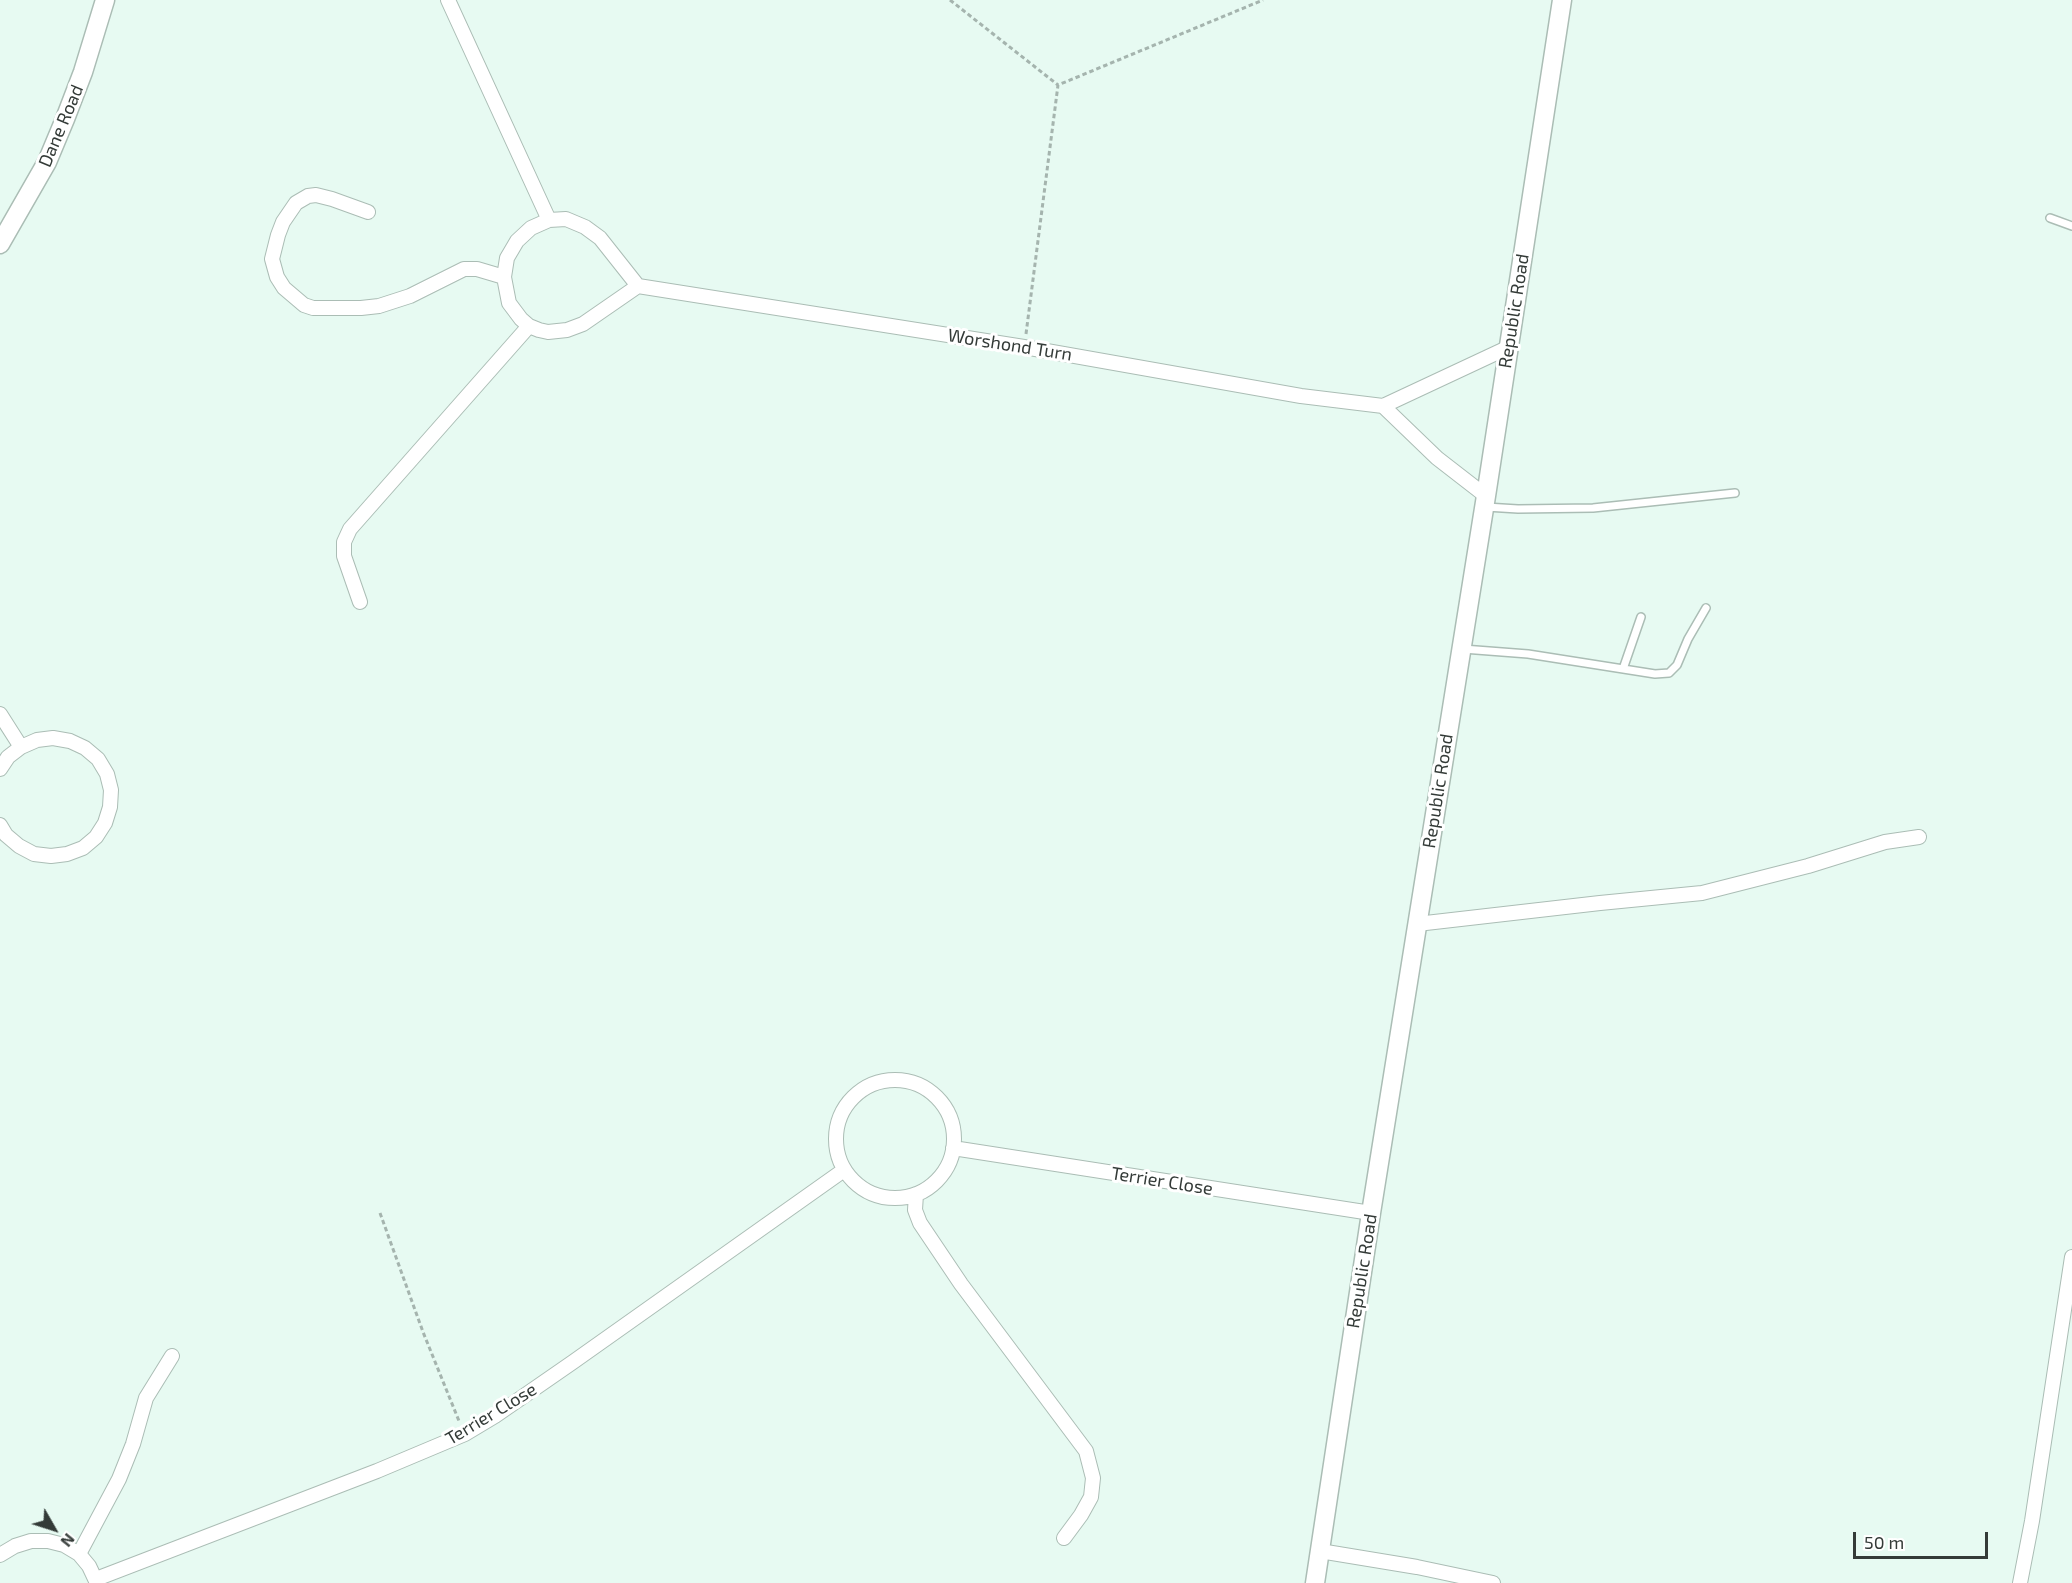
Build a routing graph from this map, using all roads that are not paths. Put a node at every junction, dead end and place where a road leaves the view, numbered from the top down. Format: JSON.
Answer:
{"nodes":[{"id":1,"x":105,"y":0,"type":"edge"},
{"id":2,"x":448,"y":0,"type":"edge"},
{"id":3,"x":1562,"y":0,"type":"edge"},
{"id":4,"x":368,"y":212,"type":"dead end"},
{"id":5,"x":2050,"y":218,"type":"dead end"},
{"id":6,"x":549,"y":220,"type":"junction"},
{"id":7,"x":2072,"y":226,"type":"edge"},
{"id":8,"x":0,"y":244,"type":"edge"},
{"id":9,"x":504,"y":277,"type":"junction"},
{"id":10,"x":638,"y":286,"type":"junction"},
{"id":11,"x":529,"y":326,"type":"junction"},
{"id":12,"x":1508,"y":348,"type":"junction"},
{"id":13,"x":1383,"y":406,"type":"junction"},
{"id":14,"x":1735,"y":493,"type":"dead end"},
{"id":15,"x":1485,"y":502,"type":"junction"},
{"id":16,"x":360,"y":602,"type":"dead end"},
{"id":17,"x":1706,"y":608,"type":"dead end"},
{"id":18,"x":1641,"y":617,"type":"dead end"},
{"id":19,"x":1461,"y":649,"type":"junction"},
{"id":20,"x":1623,"y":669,"type":"junction"},
{"id":21,"x":0,"y":714,"type":"edge"},
{"id":22,"x":21,"y":747,"type":"junction"},
{"id":23,"x":0,"y":769,"type":"edge"},
{"id":24,"x":0,"y":826,"type":"edge"},
{"id":25,"x":1919,"y":837,"type":"dead end"},
{"id":26,"x":1417,"y":924,"type":"junction"},
{"id":27,"x":953,"y":1148,"type":"junction"},
{"id":28,"x":844,"y":1170,"type":"junction"},
{"id":29,"x":916,"y":1194,"type":"junction"},
{"id":30,"x":1371,"y":1213,"type":"junction"},
{"id":31,"x":2072,"y":1257,"type":"edge"},
{"id":32,"x":172,"y":1356,"type":"dead end"},
{"id":33,"x":1064,"y":1538,"type":"dead end"},
{"id":34,"x":1320,"y":1551,"type":"junction"},
{"id":35,"x":79,"y":1554,"type":"junction"},
{"id":36,"x":0,"y":1556,"type":"edge"},
{"id":37,"x":96,"y":1581,"type":"edge"},
{"id":38,"x":1315,"y":1583,"type":"edge"},
{"id":39,"x":1493,"y":1583,"type":"edge"},
{"id":40,"x":2020,"y":1583,"type":"edge"}],
"edges":[{"from":1,"to":8,"type":"street","name":"Dane Road"},
{"from":2,"to":6,"type":"street"},
{"from":3,"to":12,"type":"street","name":"Republic Road"},
{"from":4,"to":9,"type":"street"},
{"from":5,"to":7,"type":"lane"},
{"from":6,"to":9,"type":"street"},
{"from":6,"to":10,"type":"street"},
{"from":9,"to":11,"type":"street"},
{"from":10,"to":11,"type":"street"},
{"from":10,"to":13,"type":"street","name":"Worshond Turn"},
{"from":11,"to":16,"type":"street"},
{"from":12,"to":13,"type":"street"},
{"from":12,"to":15,"type":"street","name":"Republic Road"},
{"from":13,"to":15,"type":"street"},
{"from":14,"to":15,"type":"lane"},
{"from":15,"to":19,"type":"street","name":"Republic Road"},
{"from":17,"to":20,"type":"lane"},
{"from":18,"to":20,"type":"lane"},
{"from":19,"to":20,"type":"lane"},
{"from":19,"to":26,"type":"street","name":"Republic Road"},
{"from":21,"to":22,"type":"street"},
{"from":22,"to":23,"type":"street"},
{"from":22,"to":24,"type":"street"},
{"from":25,"to":26,"type":"street"},
{"from":26,"to":30,"type":"street","name":"Republic Road"},
{"from":27,"to":28,"type":"street"},
{"from":27,"to":29,"type":"street"},
{"from":27,"to":30,"type":"street","name":"Terrier Close"},
{"from":28,"to":29,"type":"street"},
{"from":28,"to":37,"type":"street","name":"Terrier Close"},
{"from":29,"to":33,"type":"street"},
{"from":30,"to":34,"type":"street","name":"Republic Road"},
{"from":31,"to":40,"type":"street"},
{"from":32,"to":35,"type":"street"},
{"from":34,"to":38,"type":"street","name":"Republic Road"},
{"from":34,"to":39,"type":"street"},
{"from":35,"to":36,"type":"street"},
{"from":35,"to":37,"type":"street","name":"Terrier Close"}]}
